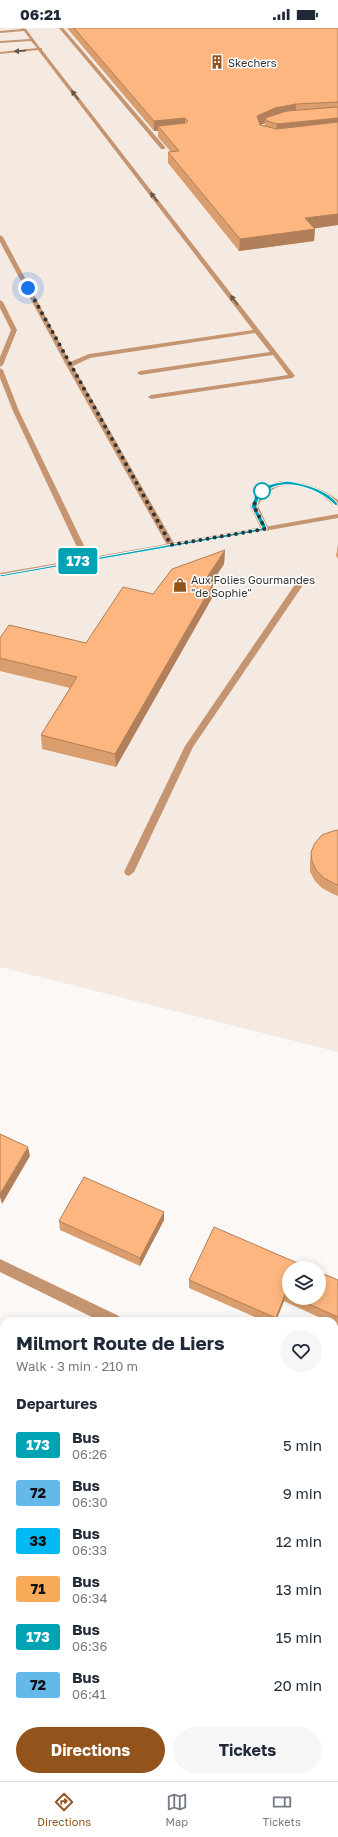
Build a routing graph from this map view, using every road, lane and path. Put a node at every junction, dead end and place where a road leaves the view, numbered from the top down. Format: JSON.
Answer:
{"nodes":[{"id":1,"x":61,"y":28,"type":"edge"},
{"id":2,"x":24,"y":29,"type":"edge"},
{"id":3,"x":0,"y":32,"type":"edge"},
{"id":4,"x":33,"y":40,"type":"junction"},
{"id":5,"x":0,"y":42,"type":"edge"},
{"id":6,"x":40,"y":49,"type":"junction"},
{"id":7,"x":0,"y":53,"type":"edge"},
{"id":8,"x":158,"y":134,"type":"edge"},
{"id":9,"x":151,"y":135,"type":"junction"},
{"id":10,"x":162,"y":148,"type":"edge"},
{"id":11,"x":0,"y":237,"type":"edge"},
{"id":12,"x":0,"y":302,"type":"edge"},
{"id":13,"x":257,"y":332,"type":"junction"},
{"id":14,"x":274,"y":353,"type":"junction"},
{"id":15,"x":0,"y":365,"type":"edge"},
{"id":16,"x":69,"y":365,"type":"junction"},
{"id":17,"x":0,"y":370,"type":"edge"},
{"id":18,"x":140,"y":373,"type":"dead end"},
{"id":19,"x":151,"y":396,"type":"dead end"},
{"id":20,"x":338,"y":504,"type":"edge"},
{"id":21,"x":338,"y":516,"type":"edge"},
{"id":22,"x":265,"y":529,"type":"junction"},
{"id":23,"x":171,"y":545,"type":"junction"},
{"id":24,"x":87,"y":560,"type":"junction"},
{"id":25,"x":0,"y":575,"type":"edge"},
{"id":26,"x":299,"y":585,"type":"dead end"},
{"id":27,"x":129,"y":872,"type":"dead end"},
{"id":28,"x":0,"y":1265,"type":"edge"},
{"id":29,"x":106,"y":1317,"type":"edge"}],
"edges":[{"from":1,"to":9,"type":"street"},
{"from":2,"to":3,"type":"street"},
{"from":2,"to":4,"type":"street"},
{"from":4,"to":5,"type":"street"},
{"from":4,"to":6,"type":"street"},
{"from":6,"to":7,"type":"street","one_way":true},
{"from":13,"to":6,"type":"street","one_way":true},
{"from":8,"to":9,"type":"street"},
{"from":9,"to":10,"type":"street"},
{"from":11,"to":16,"type":"street"},
{"from":12,"to":15,"type":"street"},
{"from":13,"to":14,"type":"street"},
{"from":13,"to":16,"type":"street"},
{"from":14,"to":18,"type":"street"},
{"from":14,"to":19,"type":"street"},
{"from":16,"to":23,"type":"street"},
{"from":17,"to":24,"type":"street"},
{"from":20,"to":22,"type":"street"},
{"from":21,"to":22,"type":"street"},
{"from":22,"to":23,"type":"street"},
{"from":23,"to":24,"type":"street"},
{"from":24,"to":25,"type":"street"},
{"from":26,"to":27,"type":"street"},
{"from":28,"to":29,"type":"street"}]}
